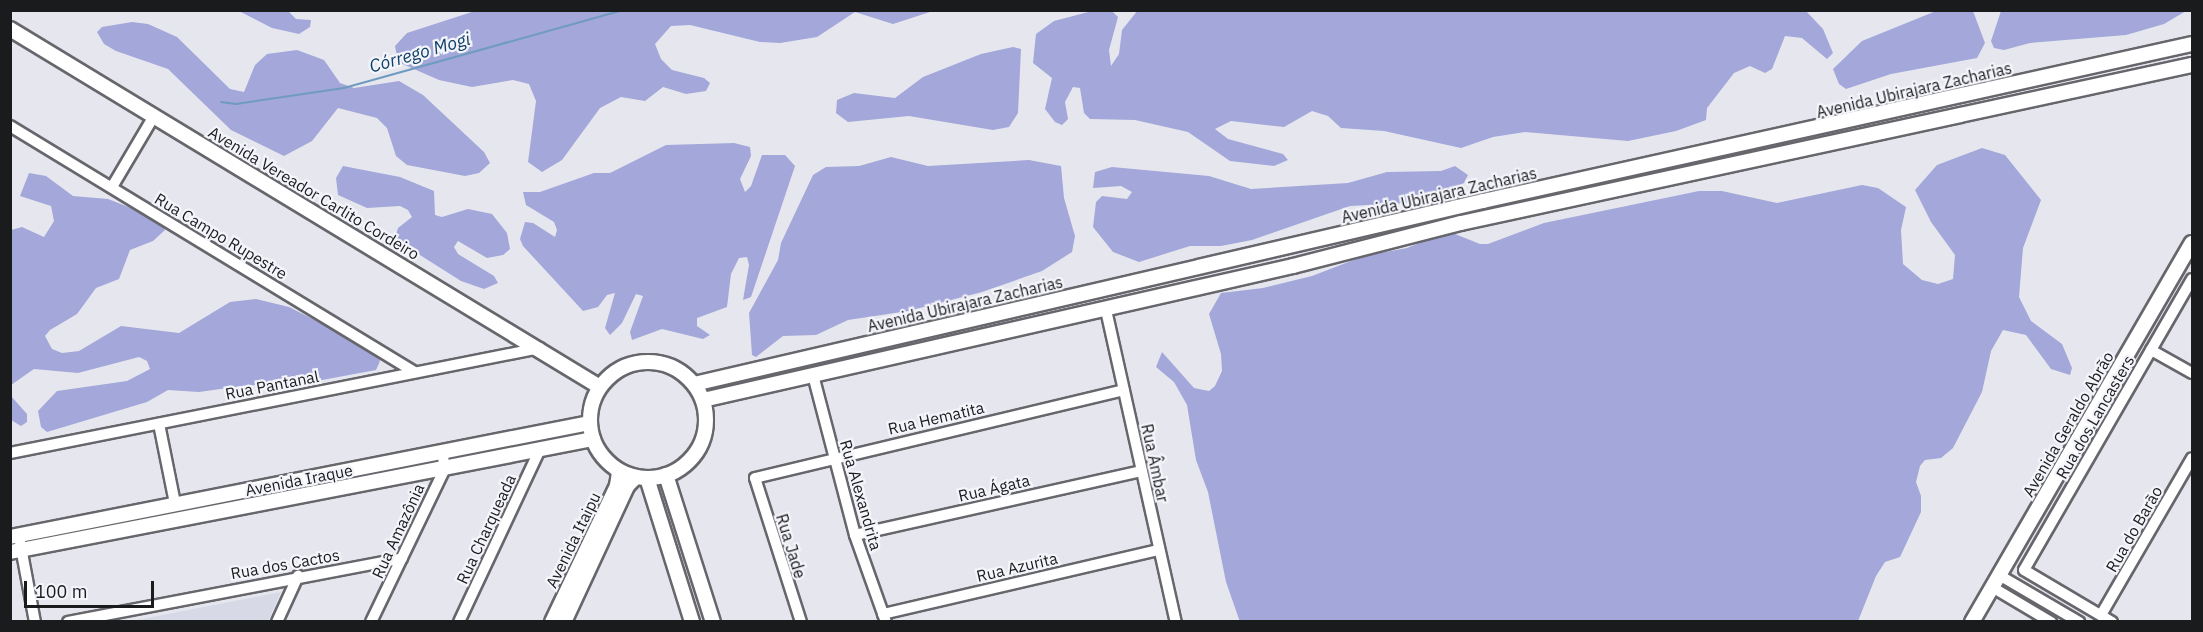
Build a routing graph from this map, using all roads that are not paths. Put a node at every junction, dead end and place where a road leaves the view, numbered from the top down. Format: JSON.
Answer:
{"nodes":[{"id":1,"x":10,"y":29,"type":"edge"},
{"id":2,"x":2193,"y":44,"type":"edge"},
{"id":3,"x":2193,"y":65,"type":"edge"},
{"id":4,"x":154,"y":116,"type":"junction"},
{"id":5,"x":10,"y":126,"type":"edge"},
{"id":6,"x":112,"y":187,"type":"junction"},
{"id":7,"x":2193,"y":243,"type":"edge"},
{"id":8,"x":2193,"y":279,"type":"edge"},
{"id":9,"x":1106,"y":310,"type":"junction"},
{"id":10,"x":541,"y":348,"type":"junction"},
{"id":11,"x":2151,"y":350,"type":"junction"},
{"id":12,"x":415,"y":372,"type":"junction"},
{"id":13,"x":2193,"y":373,"type":"edge"},
{"id":14,"x":813,"y":375,"type":"junction"},
{"id":15,"x":694,"y":384,"type":"junction"},
{"id":16,"x":600,"y":387,"type":"junction"},
{"id":17,"x":1124,"y":390,"type":"junction"},
{"id":18,"x":703,"y":400,"type":"junction"},
{"id":19,"x":159,"y":423,"type":"junction"},
{"id":20,"x":590,"y":423,"type":"junction"},
{"id":21,"x":593,"y":440,"type":"junction"},
{"id":22,"x":540,"y":449,"type":"junction"},
{"id":23,"x":10,"y":453,"type":"edge"},
{"id":24,"x":443,"y":453,"type":"junction"},
{"id":25,"x":834,"y":457,"type":"junction"},
{"id":26,"x":2193,"y":458,"type":"edge"},
{"id":27,"x":444,"y":470,"type":"junction"},
{"id":28,"x":619,"y":471,"type":"junction"},
{"id":29,"x":1141,"y":471,"type":"junction"},
{"id":30,"x":666,"y":476,"type":"junction"},
{"id":31,"x":641,"y":478,"type":"junction"},
{"id":32,"x":755,"y":478,"type":"joint"},
{"id":33,"x":175,"y":503,"type":"junction"},
{"id":34,"x":855,"y":535,"type":"junction"},
{"id":35,"x":15,"y":544,"type":"edge"},
{"id":36,"x":1158,"y":550,"type":"junction"},
{"id":37,"x":402,"y":558,"type":"junction"},
{"id":38,"x":298,"y":576,"type":"junction"},
{"id":39,"x":1995,"y":581,"type":"junction"},
{"id":40,"x":2100,"y":615,"type":"junction"},
{"id":41,"x":885,"y":618,"type":"edge"},
{"id":42,"x":35,"y":621,"type":"edge"},
{"id":43,"x":68,"y":621,"type":"edge"},
{"id":44,"x":277,"y":621,"type":"edge"},
{"id":45,"x":372,"y":621,"type":"edge"},
{"id":46,"x":459,"y":621,"type":"edge"},
{"id":47,"x":556,"y":621,"type":"edge"},
{"id":48,"x":692,"y":621,"type":"edge"},
{"id":49,"x":713,"y":621,"type":"edge"},
{"id":50,"x":801,"y":621,"type":"edge"},
{"id":51,"x":1176,"y":621,"type":"edge"},
{"id":52,"x":1972,"y":621,"type":"edge"},
{"id":53,"x":2050,"y":621,"type":"edge"},
{"id":54,"x":2079,"y":621,"type":"edge"},
{"id":55,"x":2112,"y":621,"type":"edge"}],
"edges":[{"from":1,"to":4,"type":"main road","name":"Avenida Vereador Carlito Cordeiro"},
{"from":2,"to":15,"type":"main road","name":"Avenida Ubirajara Zacharias"},
{"from":3,"to":9,"type":"main road","name":"Avenida Ubirajara Zacharias"},
{"from":4,"to":6,"type":"street"},
{"from":4,"to":10,"type":"main road","name":"Avenida Vereador Carlito Cordeiro"},
{"from":5,"to":6,"type":"street","name":"Rua Campo Rupestre"},
{"from":6,"to":12,"type":"street","name":"Rua Campo Rupestre"},
{"from":7,"to":39,"type":"main road","name":"Avenida Geraldo Abrão"},
{"from":8,"to":11,"type":"street","name":"Rua dos Lancasters"},
{"from":9,"to":14,"type":"main road","name":"Avenida Ubirajara Zacharias"},
{"from":9,"to":17,"type":"street","name":"Rua Âmbar"},
{"from":10,"to":12,"type":"street","name":"Rua Pantanal"},
{"from":10,"to":16,"type":"main road","name":"Avenida Vereador Carlito Cordeiro"},
{"from":11,"to":13,"type":"street"},
{"from":11,"to":40,"type":"street","name":"Rua dos Lancasters"},
{"from":12,"to":19,"type":"street","name":"Rua Pantanal"},
{"from":14,"to":18,"type":"main road","name":"Avenida Ubirajara Zacharias"},
{"from":14,"to":25,"type":"street","name":"Rua Alexandrita"},
{"from":15,"to":16,"type":"main road"},
{"from":15,"to":18,"type":"main road"},
{"from":16,"to":20,"type":"main road"},
{"from":17,"to":25,"type":"street","name":"Rua Hematita"},
{"from":17,"to":29,"type":"street","name":"Rua Âmbar"},
{"from":18,"to":30,"type":"main road"},
{"from":19,"to":23,"type":"street","name":"Rua Pantanal"},
{"from":19,"to":33,"type":"street"},
{"from":20,"to":21,"type":"main road"},
{"from":20,"to":24,"type":"main road","name":"Avenida Iraque"},
{"from":21,"to":22,"type":"main road","name":"Avenida Iraque"},
{"from":21,"to":28,"type":"main road"},
{"from":22,"to":27,"type":"main road","name":"Avenida Iraque"},
{"from":22,"to":46,"type":"street","name":"Rua Charqueada"},
{"from":24,"to":27,"type":"street","name":"Rua Amazônia"},
{"from":24,"to":33,"type":"main road","name":"Avenida Iraque"},
{"from":25,"to":32,"type":"street","name":"Rua Hematita"},
{"from":25,"to":34,"type":"street","name":"Rua Alexandrita"},
{"from":26,"to":40,"type":"street","name":"Rua do Barão"},
{"from":27,"to":35,"type":"main road","name":"Avenida Iraque"},
{"from":27,"to":37,"type":"street","name":"Rua Amazônia"},
{"from":28,"to":31,"type":"main road"},
{"from":28,"to":47,"type":"main road","name":"Avenida Itaipu"},
{"from":29,"to":34,"type":"street","name":"Rua Ágata"},
{"from":29,"to":36,"type":"street","name":"Rua Âmbar"},
{"from":30,"to":31,"type":"main road"},
{"from":30,"to":49,"type":"main road"},
{"from":31,"to":47,"type":"main road","name":"Avenida Itaipu"},
{"from":31,"to":48,"type":"main road"},
{"from":32,"to":50,"type":"street","name":"Rua Jade"},
{"from":33,"to":35,"type":"main road","name":"Avenida Iraque"},
{"from":34,"to":41,"type":"street","name":"Rua Alexandrita"},
{"from":35,"to":42,"type":"street"},
{"from":36,"to":41,"type":"street","name":"Rua Azurita"},
{"from":36,"to":51,"type":"street","name":"Rua Âmbar"},
{"from":37,"to":38,"type":"street","name":"Rua dos Cactos"},
{"from":37,"to":45,"type":"street","name":"Rua Amazônia"},
{"from":38,"to":43,"type":"street","name":"Rua dos Cactos"},
{"from":38,"to":44,"type":"street"},
{"from":39,"to":52,"type":"main road","name":"Avenida Geraldo Abrão"},
{"from":39,"to":53,"type":"street"},
{"from":39,"to":54,"type":"street"},
{"from":40,"to":55,"type":"street"}]}
